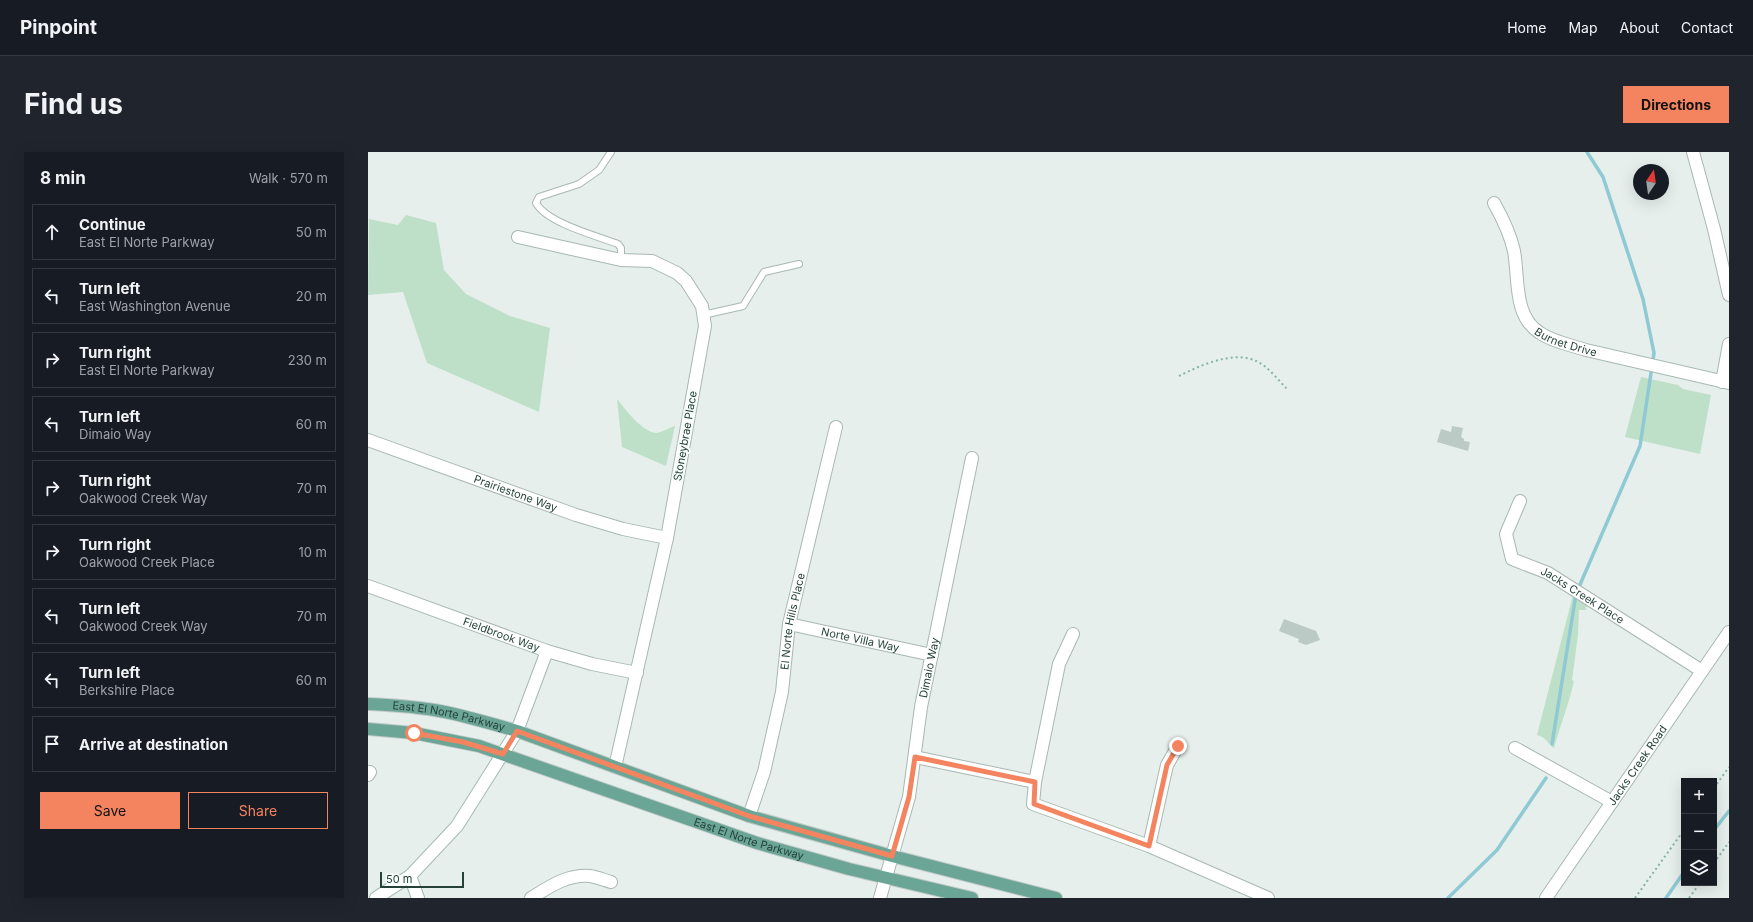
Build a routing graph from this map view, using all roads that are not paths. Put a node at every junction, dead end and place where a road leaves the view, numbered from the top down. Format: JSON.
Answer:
{"nodes":[{"id":1,"x":611,"y":152,"type":"edge"},
{"id":2,"x":1693,"y":152,"type":"edge"},
{"id":3,"x":1494,"y":203,"type":"dead end"},
{"id":4,"x":518,"y":237,"type":"dead end"},
{"id":5,"x":1724,"y":252,"type":"edge"},
{"id":6,"x":621,"y":260,"type":"junction"},
{"id":7,"x":799,"y":264,"type":"dead end"},
{"id":8,"x":1729,"y":295,"type":"edge"},
{"id":9,"x":703,"y":315,"type":"junction"},
{"id":10,"x":1729,"y":344,"type":"edge"},
{"id":11,"x":1726,"y":382,"type":"edge"},
{"id":12,"x":836,"y":427,"type":"dead end"},
{"id":13,"x":368,"y":440,"type":"edge"},
{"id":14,"x":972,"y":458,"type":"dead end"},
{"id":15,"x":1520,"y":501,"type":"dead end"},
{"id":16,"x":667,"y":538,"type":"junction"},
{"id":17,"x":368,"y":586,"type":"edge"},
{"id":18,"x":788,"y":624,"type":"junction"},
{"id":19,"x":1729,"y":632,"type":"edge"},
{"id":20,"x":1073,"y":634,"type":"dead end"},
{"id":21,"x":547,"y":651,"type":"junction"},
{"id":22,"x":932,"y":655,"type":"junction"},
{"id":23,"x":1702,"y":671,"type":"junction"},
{"id":24,"x":637,"y":673,"type":"junction"},
{"id":25,"x":368,"y":704,"type":"edge"},
{"id":26,"x":368,"y":729,"type":"edge"},
{"id":27,"x":517,"y":731,"type":"junction"},
{"id":28,"x":1178,"y":746,"type":"dead end"},
{"id":29,"x":1515,"y":748,"type":"dead end"},
{"id":30,"x":503,"y":754,"type":"junction"},
{"id":31,"x":915,"y":757,"type":"junction"},
{"id":32,"x":615,"y":767,"type":"junction"},
{"id":33,"x":1035,"y":782,"type":"junction"},
{"id":34,"x":1612,"y":802,"type":"junction"},
{"id":35,"x":749,"y":816,"type":"junction"},
{"id":36,"x":1149,"y":846,"type":"junction"},
{"id":37,"x":892,"y":856,"type":"junction"},
{"id":38,"x":410,"y":876,"type":"junction"},
{"id":39,"x":885,"y":877,"type":"junction"},
{"id":40,"x":611,"y":882,"type":"dead end"},
{"id":41,"x":376,"y":898,"type":"edge"},
{"id":42,"x":418,"y":898,"type":"edge"},
{"id":43,"x":531,"y":898,"type":"edge"},
{"id":44,"x":880,"y":898,"type":"edge"},
{"id":45,"x":972,"y":898,"type":"edge"},
{"id":46,"x":1056,"y":898,"type":"edge"},
{"id":47,"x":1268,"y":898,"type":"edge"},
{"id":48,"x":1546,"y":898,"type":"edge"}],
"edges":[{"from":1,"to":6,"type":"lane"},
{"from":2,"to":5,"type":"street"},
{"from":3,"to":11,"type":"street","name":"Burnet Drive"},
{"from":4,"to":6,"type":"street","name":"Stoneybrae Place"},
{"from":5,"to":8,"type":"street"},
{"from":6,"to":9,"type":"street","name":"Stoneybrae Place"},
{"from":7,"to":9,"type":"lane"},
{"from":9,"to":16,"type":"street","name":"Stoneybrae Place"},
{"from":10,"to":11,"type":"street"},
{"from":12,"to":18,"type":"street","name":"El Norte Hills Place"},
{"from":13,"to":16,"type":"street","name":"Prairiestone Way"},
{"from":14,"to":22,"type":"street","name":"Dimaio Way"},
{"from":15,"to":23,"type":"street","name":"Jacks Creek Place"},
{"from":16,"to":24,"type":"street","name":"Stoneybrae Place"},
{"from":17,"to":21,"type":"street","name":"Fieldbrook Way"},
{"from":18,"to":22,"type":"street","name":"Norte Villa Way"},
{"from":18,"to":35,"type":"street","name":"El Norte Hills Place"},
{"from":19,"to":23,"type":"street","name":"Jacks Creek Road"},
{"from":20,"to":33,"type":"street"},
{"from":21,"to":24,"type":"street","name":"Fieldbrook Way"},
{"from":21,"to":27,"type":"street"},
{"from":22,"to":31,"type":"street","name":"Dimaio Way"},
{"from":23,"to":34,"type":"street","name":"Jacks Creek Road"},
{"from":24,"to":32,"type":"street","name":"Stoneybrae Place"},
{"from":25,"to":27,"type":"main road","name":"East El Norte Parkway"},
{"from":26,"to":30,"type":"main road","name":"East El Norte Parkway"},
{"from":27,"to":30,"type":"street"},
{"from":27,"to":32,"type":"main road","name":"East El Norte Parkway"},
{"from":28,"to":36,"type":"street"},
{"from":29,"to":34,"type":"street"},
{"from":30,"to":38,"type":"street"},
{"from":30,"to":39,"type":"main road","name":"East El Norte Parkway"},
{"from":31,"to":33,"type":"street"},
{"from":31,"to":37,"type":"street","name":"Dimaio Way"},
{"from":32,"to":35,"type":"main road","name":"East El Norte Parkway"},
{"from":33,"to":36,"type":"street"},
{"from":34,"to":48,"type":"street","name":"Jacks Creek Road"},
{"from":35,"to":37,"type":"main road","name":"East El Norte Parkway"},
{"from":36,"to":47,"type":"street"},
{"from":37,"to":39,"type":"street","name":"Dimaio Way"},
{"from":37,"to":46,"type":"main road","name":"East El Norte Parkway"},
{"from":38,"to":41,"type":"street"},
{"from":38,"to":42,"type":"street"},
{"from":39,"to":44,"type":"street","name":"Dimaio Way"},
{"from":39,"to":45,"type":"main road","name":"East El Norte Parkway"},
{"from":40,"to":43,"type":"street"}]}
